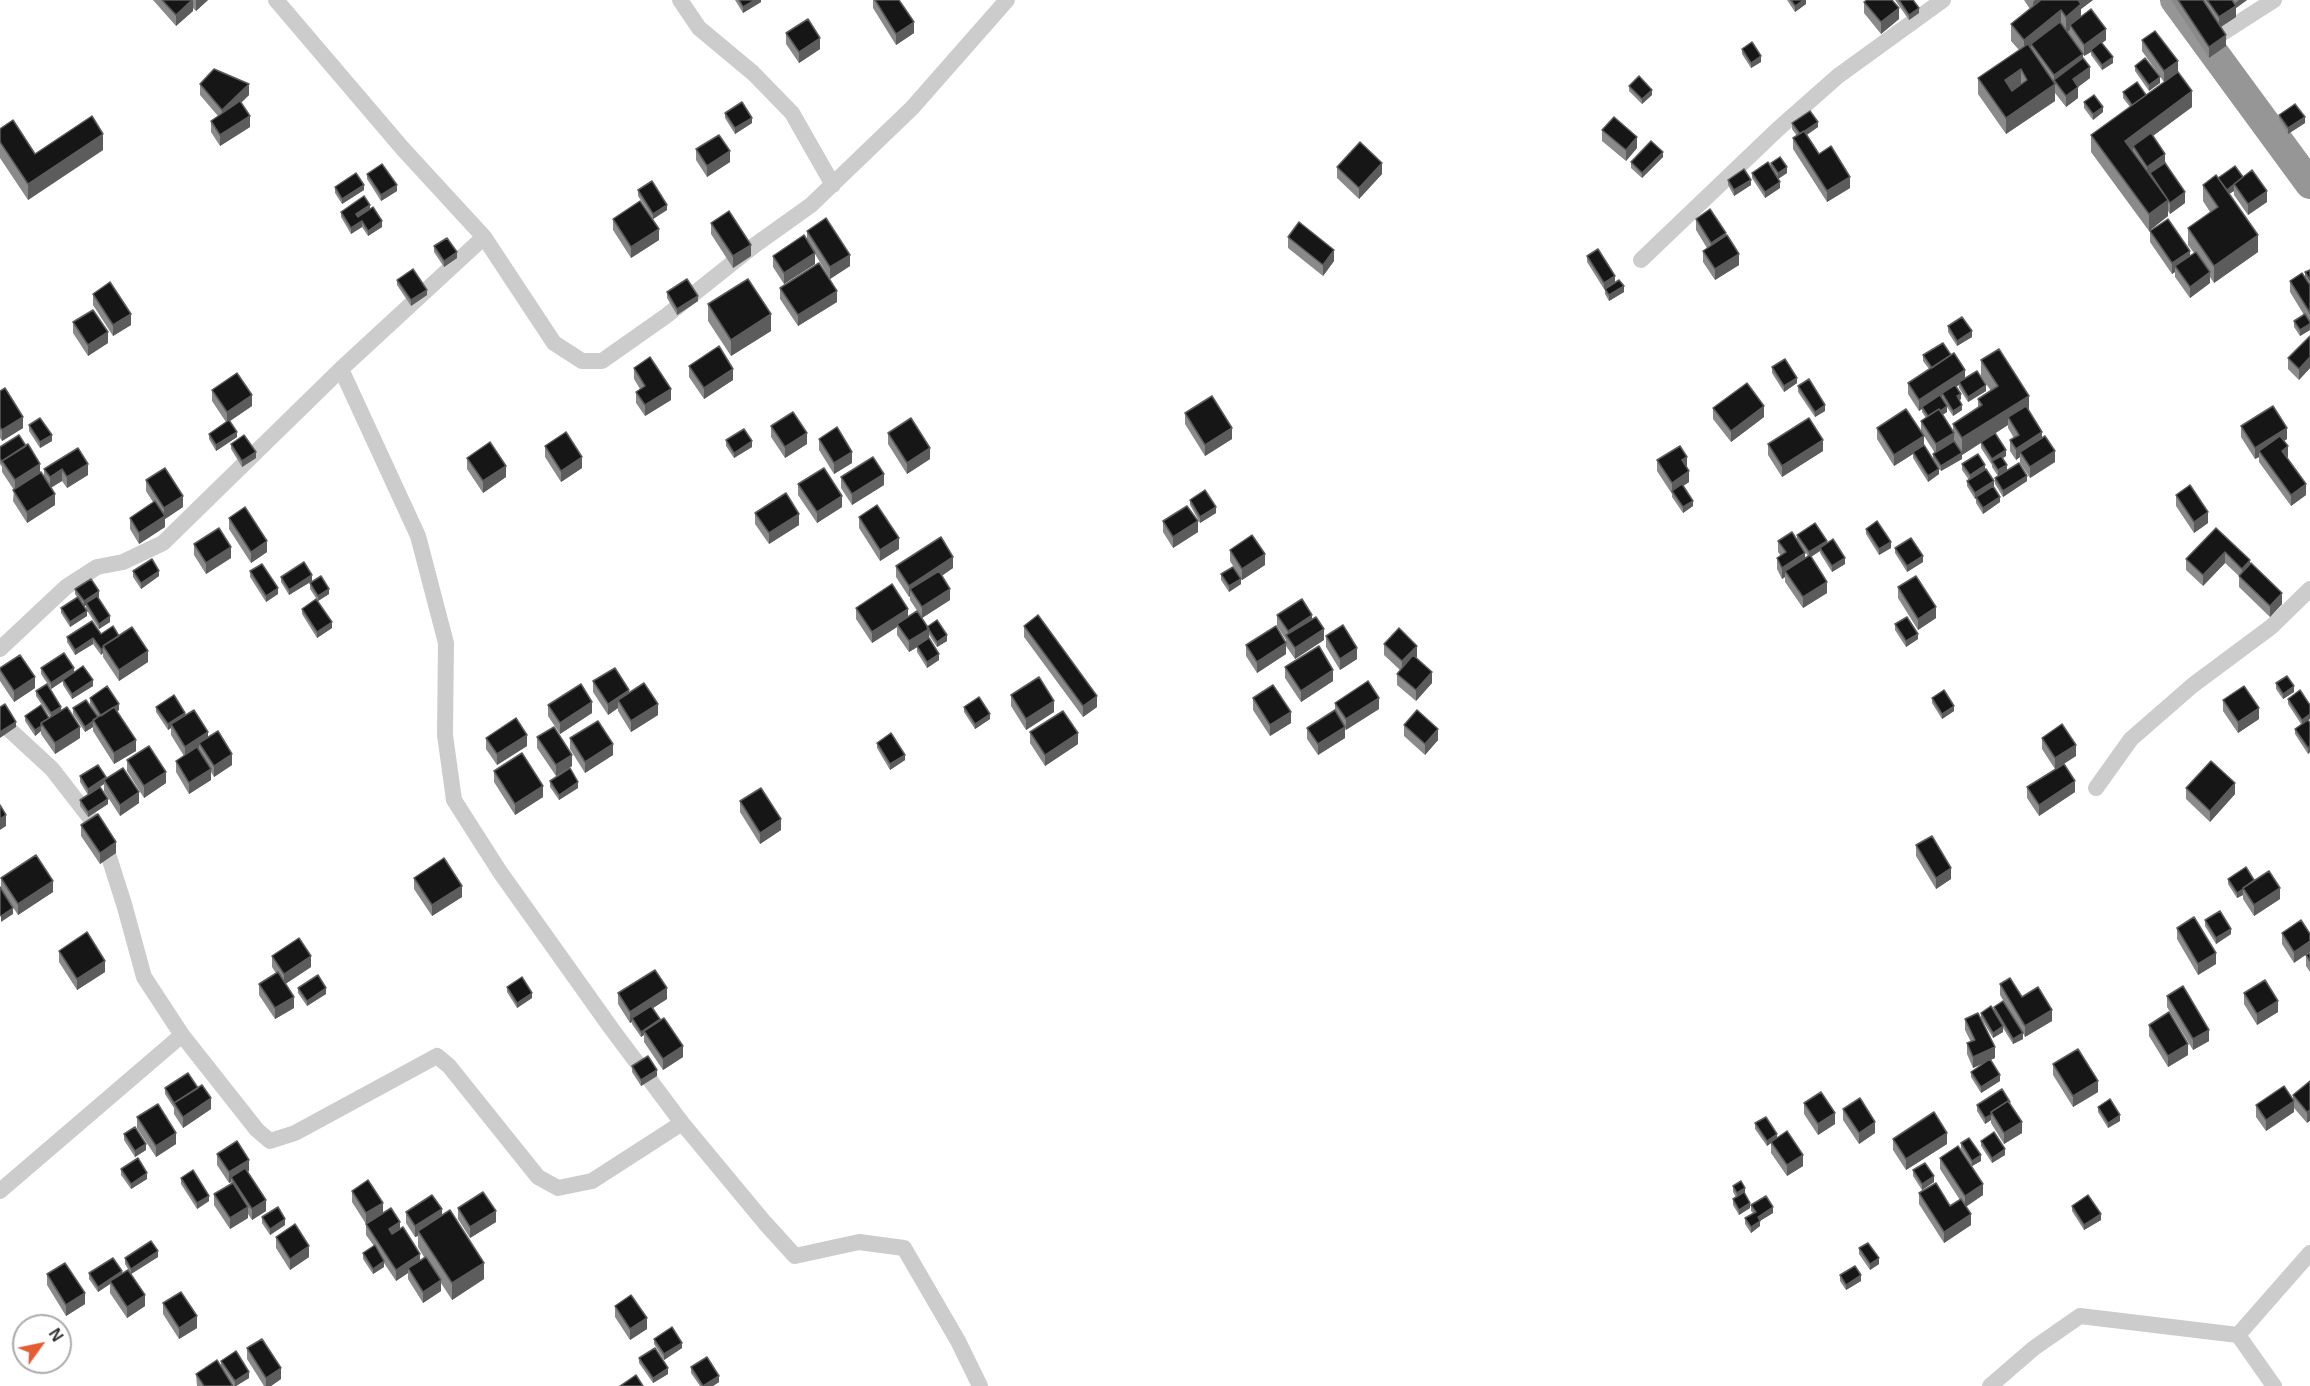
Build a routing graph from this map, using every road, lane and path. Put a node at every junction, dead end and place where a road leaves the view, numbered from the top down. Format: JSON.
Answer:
{"nodes":[{"id":1,"x":276,"y":0,"type":"edge"},
{"id":2,"x":680,"y":0,"type":"edge"},
{"id":3,"x":1008,"y":0,"type":"edge"},
{"id":4,"x":1942,"y":0,"type":"edge"},
{"id":5,"x":2175,"y":0,"type":"edge"},
{"id":6,"x":2274,"y":0,"type":"edge"},
{"id":7,"x":2207,"y":43,"type":"junction"},
{"id":8,"x":2310,"y":184,"type":"edge"},
{"id":9,"x":833,"y":185,"type":"junction"},
{"id":10,"x":484,"y":237,"type":"junction"},
{"id":11,"x":1641,"y":260,"type":"dead end"},
{"id":12,"x":341,"y":369,"type":"junction"},
{"id":13,"x":2310,"y":588,"type":"edge"},
{"id":14,"x":0,"y":649,"type":"edge"},
{"id":15,"x":0,"y":721,"type":"edge"},
{"id":16,"x":2096,"y":788,"type":"dead end"},
{"id":17,"x":182,"y":1035,"type":"junction"},
{"id":18,"x":682,"y":1123,"type":"junction"},
{"id":19,"x":0,"y":1191,"type":"edge"},
{"id":20,"x":2310,"y":1253,"type":"edge"},
{"id":21,"x":2238,"y":1335,"type":"junction"},
{"id":22,"x":980,"y":1386,"type":"edge"},
{"id":23,"x":1990,"y":1386,"type":"edge"},
{"id":24,"x":2274,"y":1386,"type":"edge"}],
"edges":[{"from":1,"to":10,"type":"street"},
{"from":2,"to":9,"type":"street"},
{"from":3,"to":9,"type":"street"},
{"from":4,"to":11,"type":"street"},
{"from":5,"to":7,"type":"highway"},
{"from":6,"to":7,"type":"street"},
{"from":7,"to":8,"type":"highway"},
{"from":9,"to":10,"type":"street"},
{"from":10,"to":12,"type":"street"},
{"from":12,"to":14,"type":"street"},
{"from":12,"to":18,"type":"street"},
{"from":13,"to":16,"type":"street"},
{"from":15,"to":17,"type":"street"},
{"from":17,"to":18,"type":"street"},
{"from":17,"to":19,"type":"street"},
{"from":18,"to":22,"type":"street"},
{"from":20,"to":21,"type":"street"},
{"from":21,"to":23,"type":"street"},
{"from":21,"to":24,"type":"street"}]}
